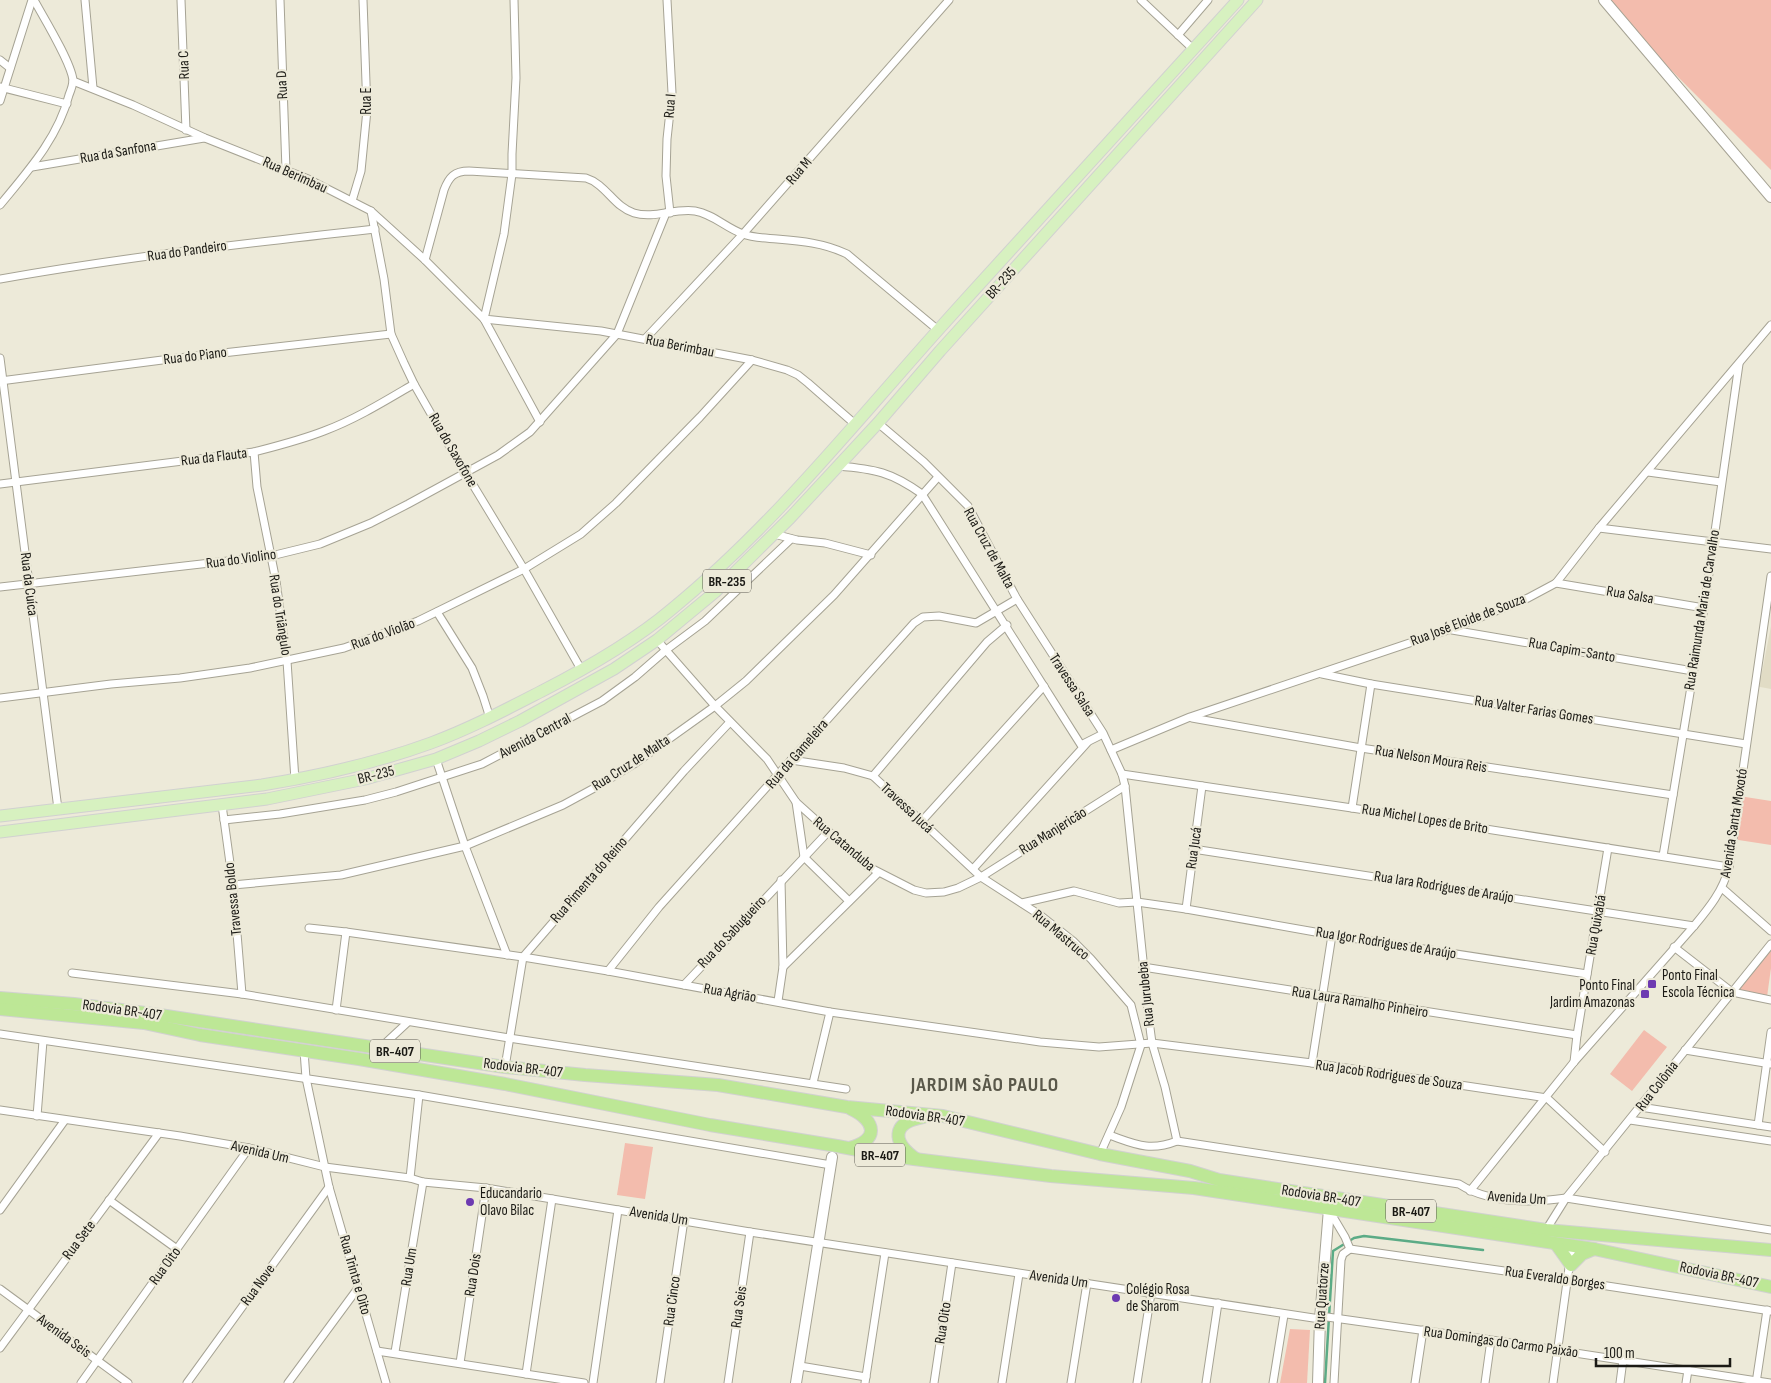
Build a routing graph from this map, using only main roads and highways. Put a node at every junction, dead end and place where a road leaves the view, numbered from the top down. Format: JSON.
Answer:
{"nodes":[{"id":1,"x":1238,"y":0,"type":"edge"},
{"id":2,"x":1256,"y":0,"type":"edge"},
{"id":3,"x":672,"y":609,"type":"junction"},
{"id":4,"x":682,"y":620,"type":"junction"},
{"id":5,"x":0,"y":816,"type":"edge"},
{"id":6,"x":0,"y":832,"type":"edge"},
{"id":7,"x":0,"y":998,"type":"edge"},
{"id":8,"x":0,"y":1009,"type":"edge"},
{"id":9,"x":847,"y":1107,"type":"junction"},
{"id":10,"x":943,"y":1116,"type":"junction"},
{"id":11,"x":847,"y":1148,"type":"junction"},
{"id":12,"x":916,"y":1159,"type":"junction"},
{"id":13,"x":1556,"y":1244,"type":"junction"},
{"id":14,"x":1594,"y":1249,"type":"junction"},
{"id":15,"x":1771,"y":1250,"type":"edge"},
{"id":16,"x":1771,"y":1287,"type":"edge"}],
"edges":[{"from":1,"to":3,"type":"main road","name":"BR-235","number":"BR-235"},
{"from":2,"to":4,"type":"main road","name":"BR-235","number":"BR-235"},
{"from":3,"to":4,"type":"main road"},
{"from":3,"to":5,"type":"main road","name":"BR-235","number":"BR-235"},
{"from":4,"to":6,"type":"main road","name":"BR-235","number":"BR-235"},
{"from":7,"to":9,"type":"highway","name":"Rodovia BR-407","number":"BR-407"},
{"from":8,"to":11,"type":"highway","name":"Rodovia BR-407","number":"BR-407"},
{"from":9,"to":10,"type":"highway","name":"Rodovia BR-407","number":"BR-407"},
{"from":9,"to":11,"type":"highway"},
{"from":10,"to":12,"type":"highway"},
{"from":10,"to":15,"type":"highway","name":"Rodovia BR-407","number":"BR-407"},
{"from":11,"to":12,"type":"highway","name":"Rodovia BR-407","number":"BR-407"},
{"from":12,"to":13,"type":"highway","name":"Rodovia BR-407","number":"BR-407"},
{"from":13,"to":14,"type":"highway","name":"Rodovia BR-407","number":"BR-407"},
{"from":13,"to":14,"type":"highway"},
{"from":14,"to":16,"type":"highway","name":"Rodovia BR-407","number":"BR-407"}]}
